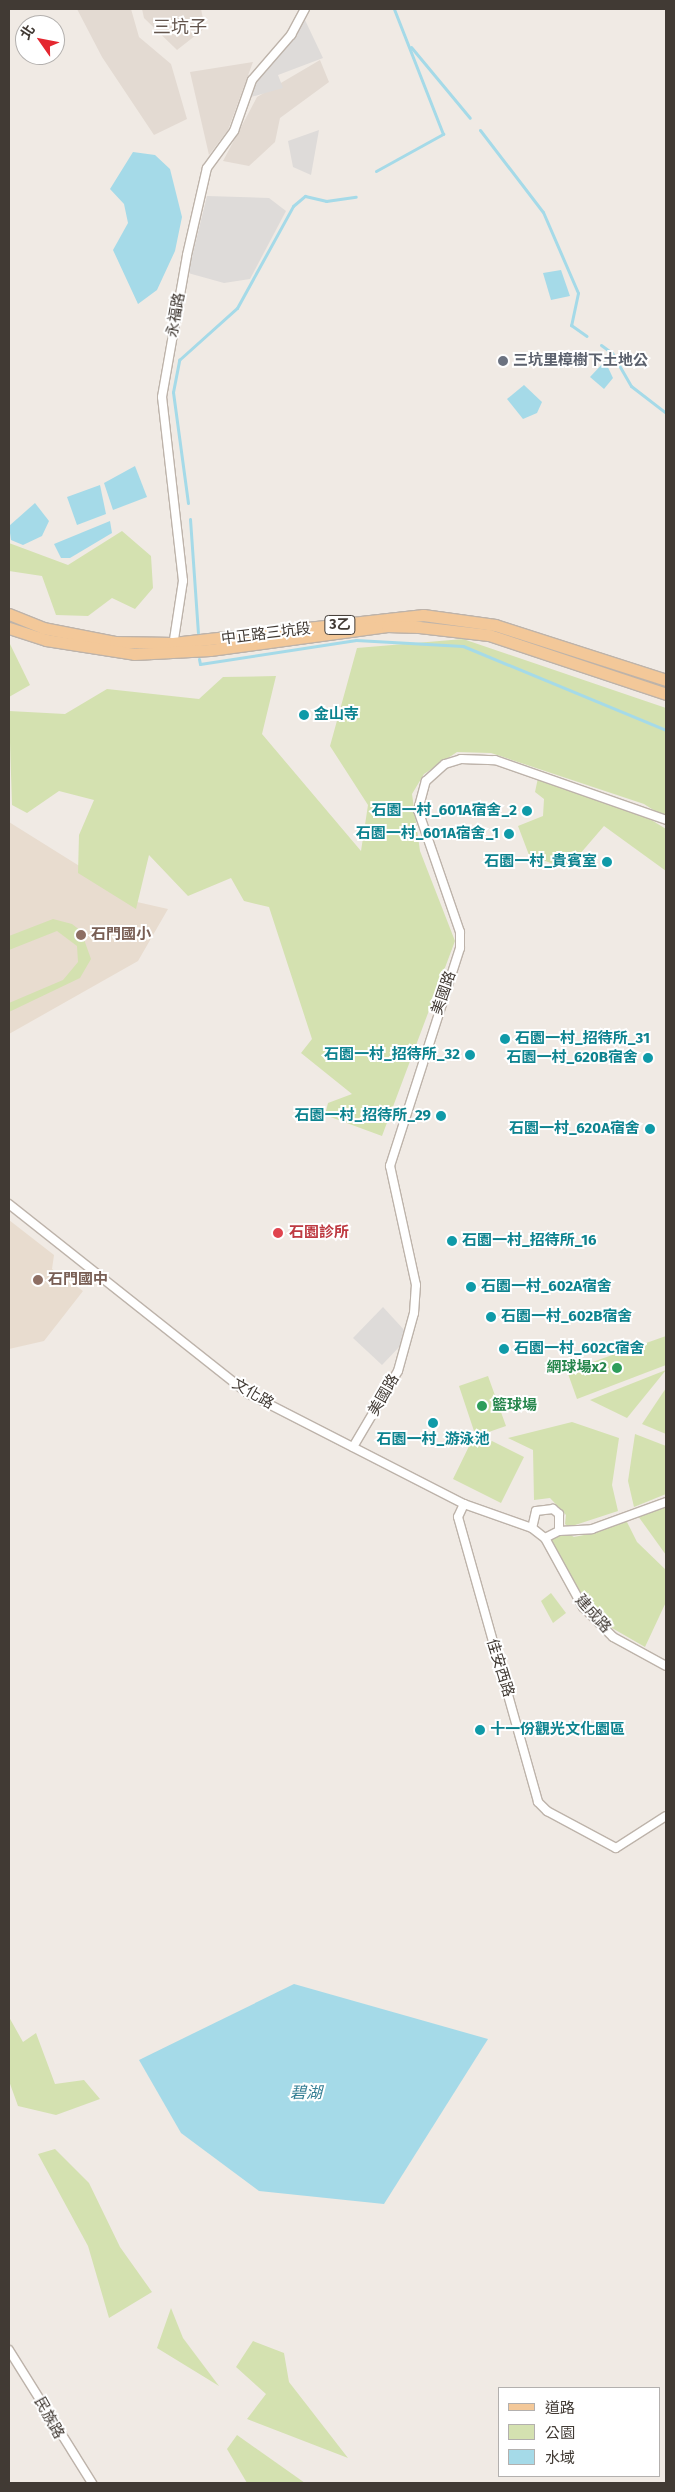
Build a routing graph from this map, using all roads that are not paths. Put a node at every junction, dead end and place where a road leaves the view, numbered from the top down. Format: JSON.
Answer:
{"nodes":[{"id":1,"x":305,"y":9,"type":"edge"},
{"id":2,"x":9,"y":614,"type":"edge"},
{"id":3,"x":9,"y":628,"type":"edge"},
{"id":4,"x":173,"y":647,"type":"junction"},
{"id":5,"x":666,"y":680,"type":"edge"},
{"id":6,"x":666,"y":694,"type":"edge"},
{"id":7,"x":666,"y":820,"type":"edge"},
{"id":8,"x":9,"y":1204,"type":"edge"},
{"id":9,"x":353,"y":1447,"type":"junction"},
{"id":10,"x":666,"y":1502,"type":"edge"},
{"id":11,"x":464,"y":1504,"type":"junction"},
{"id":12,"x":532,"y":1528,"type":"junction"},
{"id":13,"x":559,"y":1531,"type":"junction"},
{"id":14,"x":545,"y":1538,"type":"junction"},
{"id":15,"x":666,"y":1666,"type":"edge"},
{"id":16,"x":666,"y":1816,"type":"edge"},
{"id":17,"x":9,"y":2350,"type":"edge"},
{"id":18,"x":92,"y":2483,"type":"edge"}],
"edges":[{"from":1,"to":4,"type":"street","name":"永福路"},
{"from":2,"to":4,"type":"main road","name":"中正路三坑段","number":"3乙"},
{"from":3,"to":4,"type":"main road","name":"中正路三坑段","number":"3乙"},
{"from":4,"to":5,"type":"main road","name":"中正路三坑段","number":"3乙"},
{"from":4,"to":6,"type":"main road","name":"中正路三坑段","number":"3乙"},
{"from":7,"to":9,"type":"street","name":"美國路"},
{"from":8,"to":9,"type":"street","name":"文化路"},
{"from":9,"to":11,"type":"street","name":"文化路"},
{"from":10,"to":13,"type":"street"},
{"from":11,"to":12,"type":"street","name":"文化路"},
{"from":11,"to":16,"type":"street","name":"佳安西路"},
{"from":12,"to":13,"type":"street"},
{"from":12,"to":14,"type":"street","name":"文化路"},
{"from":13,"to":14,"type":"street"},
{"from":14,"to":15,"type":"street","name":"建成路"},
{"from":17,"to":18,"type":"street","name":"民族路"}]}
